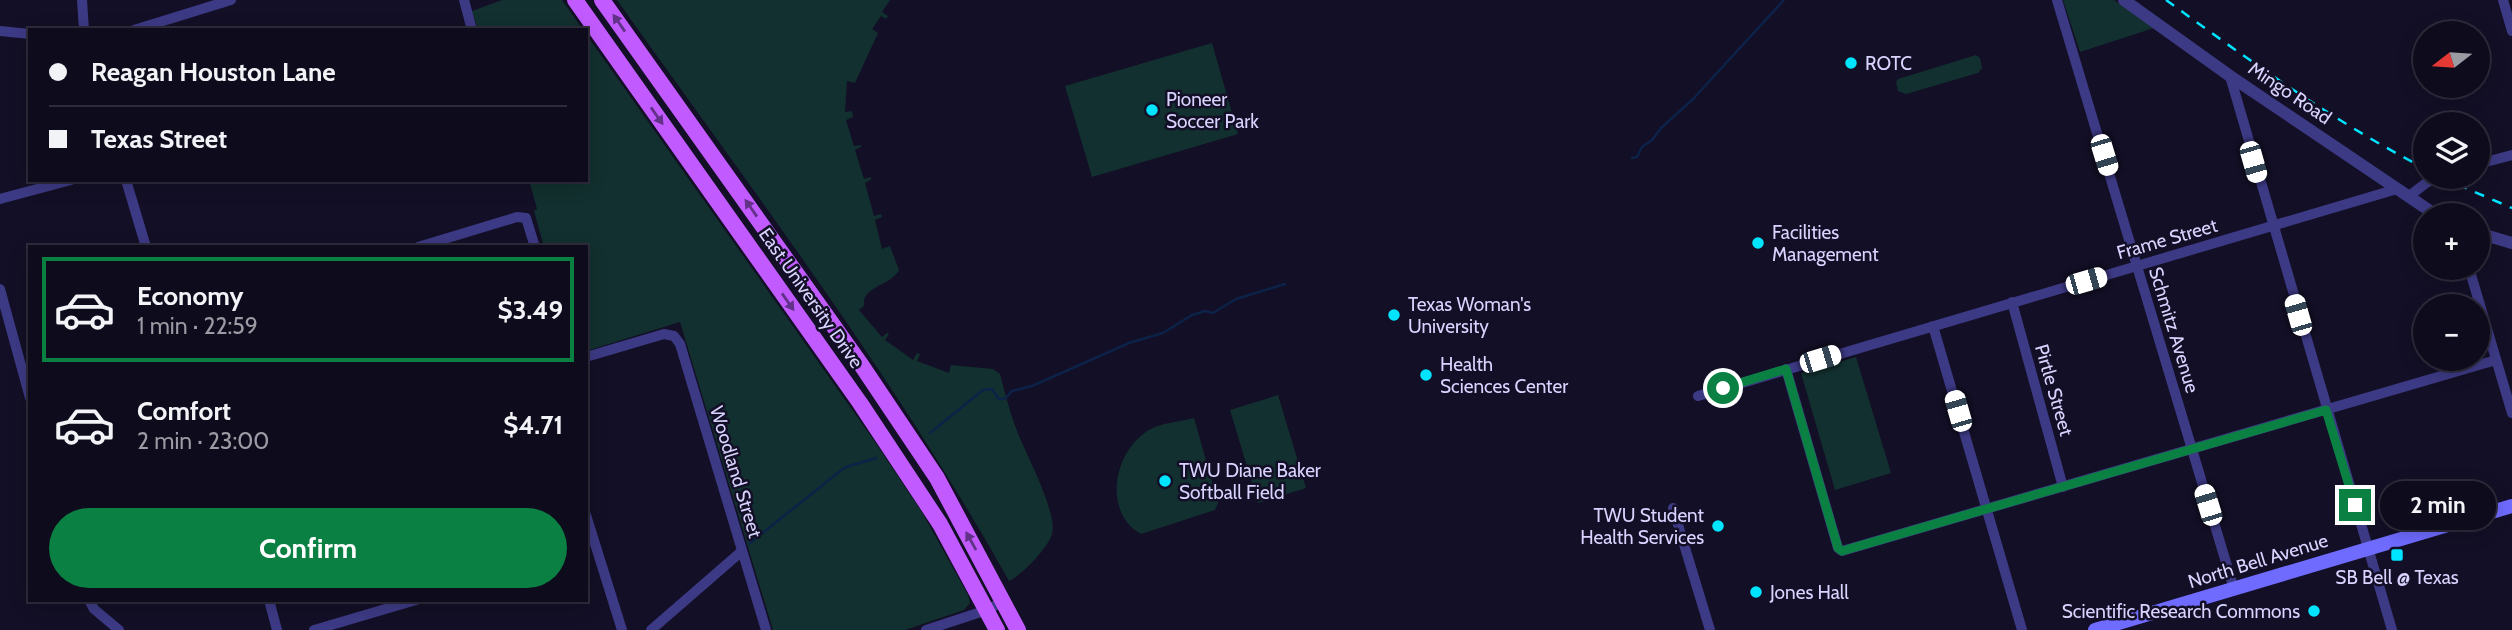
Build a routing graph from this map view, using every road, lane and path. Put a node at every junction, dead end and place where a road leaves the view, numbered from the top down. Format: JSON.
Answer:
{"nodes":[{"id":1,"x":82,"y":0,"type":"edge"},
{"id":2,"x":231,"y":0,"type":"edge"},
{"id":3,"x":575,"y":0,"type":"edge"},
{"id":4,"x":602,"y":0,"type":"edge"},
{"id":5,"x":2057,"y":0,"type":"edge"},
{"id":6,"x":2124,"y":0,"type":"edge"},
{"id":7,"x":2503,"y":0,"type":"edge"},
{"id":8,"x":468,"y":1,"type":"edge"},
{"id":9,"x":84,"y":28,"type":"edge"},
{"id":10,"x":140,"y":28,"type":"edge"},
{"id":11,"x":472,"y":28,"type":"edge"},
{"id":12,"x":2512,"y":31,"type":"edge"},
{"id":13,"x":0,"y":32,"type":"edge"},
{"id":14,"x":28,"y":34,"type":"edge"},
{"id":15,"x":2230,"y":76,"type":"junction"},
{"id":16,"x":2512,"y":155,"type":"edge"},
{"id":17,"x":2490,"y":161,"type":"edge"},
{"id":18,"x":64,"y":182,"type":"edge"},
{"id":19,"x":130,"y":182,"type":"edge"},
{"id":20,"x":2413,"y":188,"type":"edge"},
{"id":21,"x":2402,"y":193,"type":"junction"},
{"id":22,"x":0,"y":199,"type":"edge"},
{"id":23,"x":2417,"y":203,"type":"edge"},
{"id":24,"x":2272,"y":226,"type":"junction"},
{"id":25,"x":2490,"y":237,"type":"edge"},
{"id":26,"x":2512,"y":243,"type":"edge"},
{"id":27,"x":146,"y":245,"type":"edge"},
{"id":28,"x":425,"y":245,"type":"edge"},
{"id":29,"x":534,"y":245,"type":"edge"},
{"id":30,"x":2137,"y":266,"type":"junction"},
{"id":31,"x":2473,"y":280,"type":"edge"},
{"id":32,"x":0,"y":289,"type":"edge"},
{"id":33,"x":2012,"y":302,"type":"junction"},
{"id":34,"x":1933,"y":326,"type":"junction"},
{"id":35,"x":588,"y":356,"type":"edge"},
{"id":36,"x":2496,"y":360,"type":"junction"},
{"id":37,"x":1786,"y":369,"type":"junction"},
{"id":38,"x":28,"y":391,"type":"edge"},
{"id":39,"x":1698,"y":396,"type":"dead end"},
{"id":40,"x":2326,"y":410,"type":"junction"},
{"id":41,"x":2512,"y":413,"type":"edge"},
{"id":42,"x":2192,"y":449,"type":"junction"},
{"id":43,"x":2063,"y":487,"type":"junction"},
{"id":44,"x":2512,"y":506,"type":"edge"},
{"id":45,"x":1673,"y":508,"type":"dead end"},
{"id":46,"x":1986,"y":509,"type":"junction"},
{"id":47,"x":588,"y":527,"type":"edge"},
{"id":48,"x":591,"y":547,"type":"edge"},
{"id":49,"x":2368,"y":549,"type":"junction"},
{"id":50,"x":742,"y":551,"type":"junction"},
{"id":51,"x":2234,"y":589,"type":"junction"},
{"id":52,"x":1003,"y":601,"type":"junction"},
{"id":53,"x":90,"y":602,"type":"edge"},
{"id":54,"x":270,"y":602,"type":"edge"},
{"id":55,"x":409,"y":602,"type":"edge"},
{"id":56,"x":987,"y":610,"type":"junction"},
{"id":57,"x":119,"y":630,"type":"edge"},
{"id":58,"x":278,"y":630,"type":"edge"},
{"id":59,"x":314,"y":630,"type":"edge"},
{"id":60,"x":622,"y":630,"type":"edge"},
{"id":61,"x":651,"y":630,"type":"edge"},
{"id":62,"x":766,"y":630,"type":"edge"},
{"id":63,"x":926,"y":630,"type":"edge"},
{"id":64,"x":997,"y":630,"type":"edge"},
{"id":65,"x":1018,"y":630,"type":"edge"},
{"id":66,"x":1710,"y":630,"type":"edge"},
{"id":67,"x":2022,"y":630,"type":"edge"},
{"id":68,"x":2095,"y":630,"type":"edge"},
{"id":69,"x":2392,"y":630,"type":"edge"}],
"edges":[{"from":1,"to":9,"type":"street"},
{"from":2,"to":10,"type":"street"},
{"from":3,"to":56,"type":"main road","name":"East University Drive","one_way":true},
{"from":52,"to":4,"type":"main road","name":"East University Drive","one_way":true},
{"from":5,"to":30,"type":"street","name":"Schmitz Avenue"},
{"from":6,"to":15,"type":"street","name":"Mingo Road"},
{"from":7,"to":12,"type":"street"},
{"from":8,"to":11,"type":"street"},
{"from":13,"to":14,"type":"street"},
{"from":15,"to":21,"type":"street","name":"Mingo Road"},
{"from":15,"to":24,"type":"street"},
{"from":16,"to":17,"type":"street"},
{"from":18,"to":22,"type":"street"},
{"from":19,"to":27,"type":"street"},
{"from":20,"to":21,"type":"street","name":"Frame Street"},
{"from":21,"to":23,"type":"street","name":"Mingo Road"},
{"from":21,"to":24,"type":"street","name":"Frame Street"},
{"from":24,"to":30,"type":"street","name":"Frame Street"},
{"from":24,"to":40,"type":"street"},
{"from":25,"to":26,"type":"street"},
{"from":28,"to":29,"type":"street"},
{"from":30,"to":33,"type":"street","name":"Frame Street"},
{"from":30,"to":42,"type":"street","name":"Schmitz Avenue"},
{"from":31,"to":36,"type":"street"},
{"from":32,"to":38,"type":"street"},
{"from":33,"to":34,"type":"street","name":"Frame Street"},
{"from":33,"to":43,"type":"street","name":"Pirtle Street"},
{"from":34,"to":37,"type":"street","name":"Frame Street"},
{"from":34,"to":46,"type":"street"},
{"from":35,"to":50,"type":"street","name":"Woodland Street"},
{"from":36,"to":40,"type":"street"},
{"from":36,"to":41,"type":"street"},
{"from":37,"to":39,"type":"street","name":"Frame Street"},
{"from":37,"to":46,"type":"street"},
{"from":40,"to":42,"type":"street"},
{"from":40,"to":49,"type":"street"},
{"from":42,"to":43,"type":"street"},
{"from":42,"to":51,"type":"street","name":"Schmitz Avenue"},
{"from":43,"to":46,"type":"street"},
{"from":44,"to":49,"type":"main road","name":"North Bell Avenue"},
{"from":45,"to":66,"type":"street"},
{"from":46,"to":67,"type":"street"},
{"from":47,"to":48,"type":"street"},
{"from":48,"to":60,"type":"street"},
{"from":49,"to":51,"type":"main road","name":"North Bell Avenue"},
{"from":49,"to":69,"type":"street"},
{"from":50,"to":61,"type":"street"},
{"from":50,"to":62,"type":"street","name":"Woodland Street"},
{"from":51,"to":68,"type":"main road","name":"North Bell Avenue"},
{"from":52,"to":56,"type":"street"},
{"from":52,"to":65,"type":"main road","name":"East University Drive"},
{"from":53,"to":57,"type":"street"},
{"from":54,"to":58,"type":"street"},
{"from":55,"to":59,"type":"street"},
{"from":56,"to":63,"type":"street"},
{"from":56,"to":64,"type":"main road","name":"East University Drive"}]}
